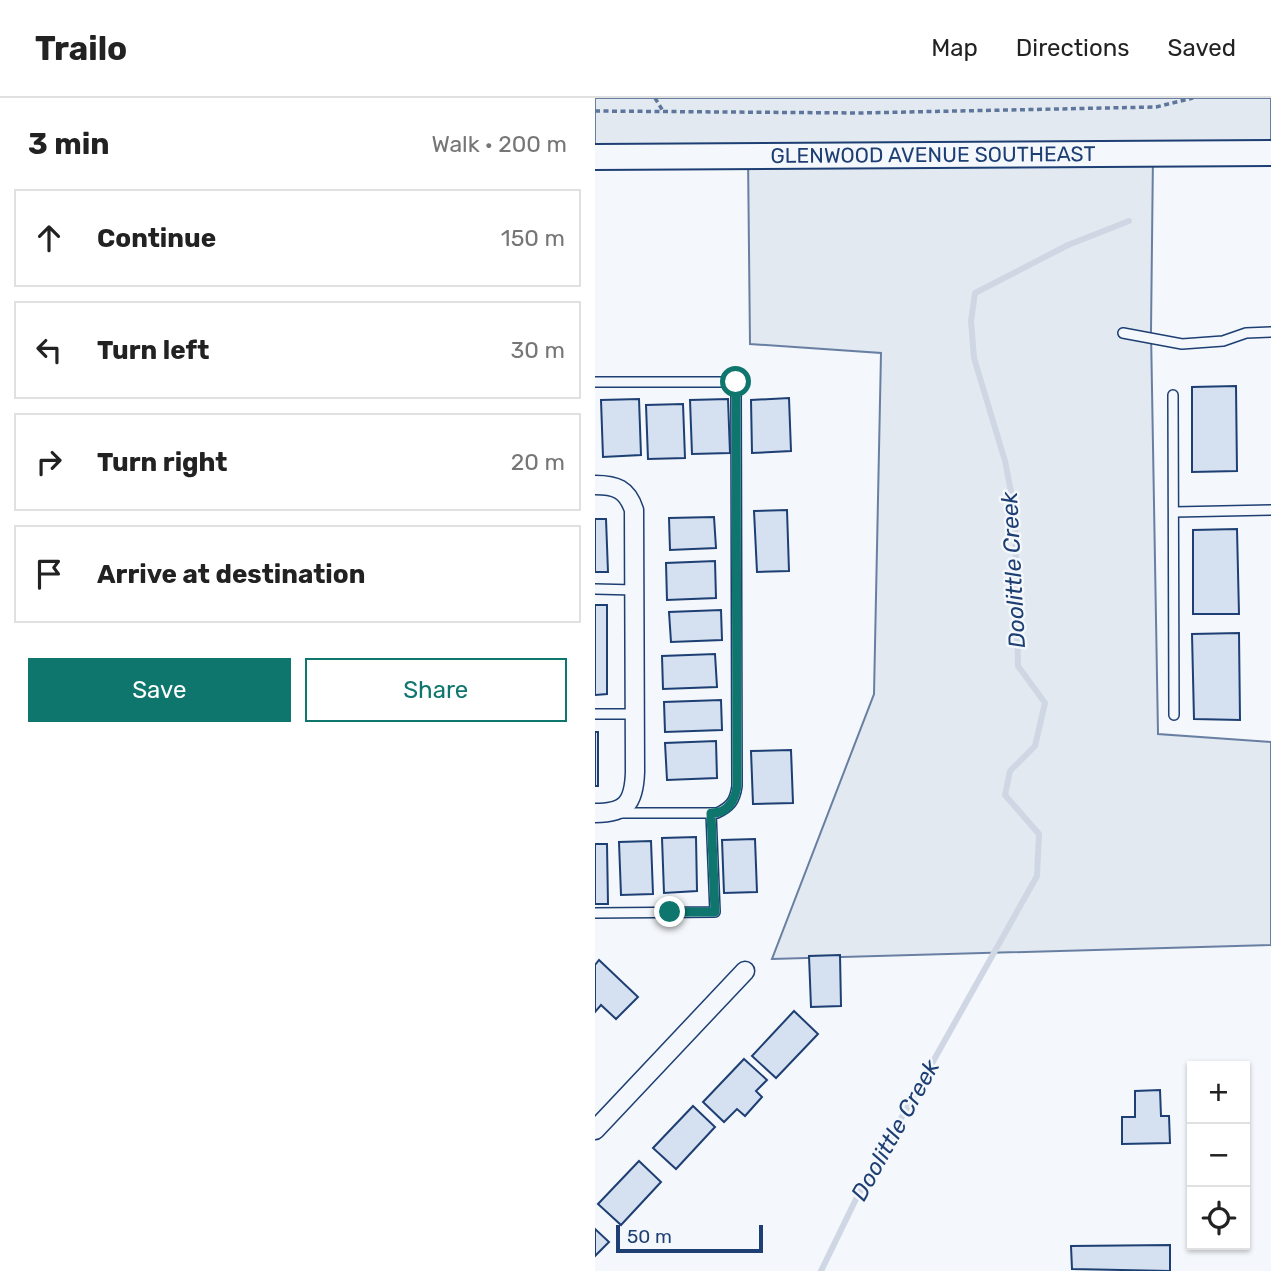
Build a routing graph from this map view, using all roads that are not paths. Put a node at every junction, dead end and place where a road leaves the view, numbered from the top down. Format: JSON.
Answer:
{"nodes":[{"id":1,"x":1271,"y":153,"type":"edge"},
{"id":2,"x":595,"y":157,"type":"edge"},
{"id":3,"x":1271,"y":332,"type":"edge"},
{"id":4,"x":1123,"y":333,"type":"dead end"},
{"id":5,"x":595,"y":382,"type":"edge"},
{"id":6,"x":1173,"y":395,"type":"dead end"},
{"id":7,"x":595,"y":485,"type":"edge"},
{"id":8,"x":1271,"y":510,"type":"edge"},
{"id":9,"x":1174,"y":512,"type":"junction"},
{"id":10,"x":595,"y":589,"type":"edge"},
{"id":11,"x":635,"y":590,"type":"junction"},
{"id":12,"x":595,"y":714,"type":"edge"},
{"id":13,"x":635,"y":714,"type":"junction"},
{"id":14,"x":1174,"y":715,"type":"dead end"},
{"id":15,"x":595,"y":813,"type":"edge"},
{"id":16,"x":616,"y":813,"type":"junction"},
{"id":17,"x":711,"y":813,"type":"junction"},
{"id":18,"x":595,"y":913,"type":"edge"},
{"id":19,"x":744,"y":971,"type":"dead end"},
{"id":20,"x":595,"y":1130,"type":"edge"}],
"edges":[{"from":1,"to":2,"type":"main road","name":"GLENWOOD AVENUE SOUTHEAST"},
{"from":3,"to":4,"type":"lane"},
{"from":5,"to":17,"type":"lane"},
{"from":6,"to":9,"type":"lane"},
{"from":7,"to":11,"type":"street"},
{"from":8,"to":9,"type":"lane"},
{"from":9,"to":14,"type":"lane"},
{"from":10,"to":11,"type":"lane"},
{"from":11,"to":13,"type":"street"},
{"from":12,"to":13,"type":"lane"},
{"from":13,"to":16,"type":"street"},
{"from":15,"to":16,"type":"street"},
{"from":16,"to":17,"type":"lane"},
{"from":17,"to":18,"type":"lane"},
{"from":19,"to":20,"type":"street"}]}
